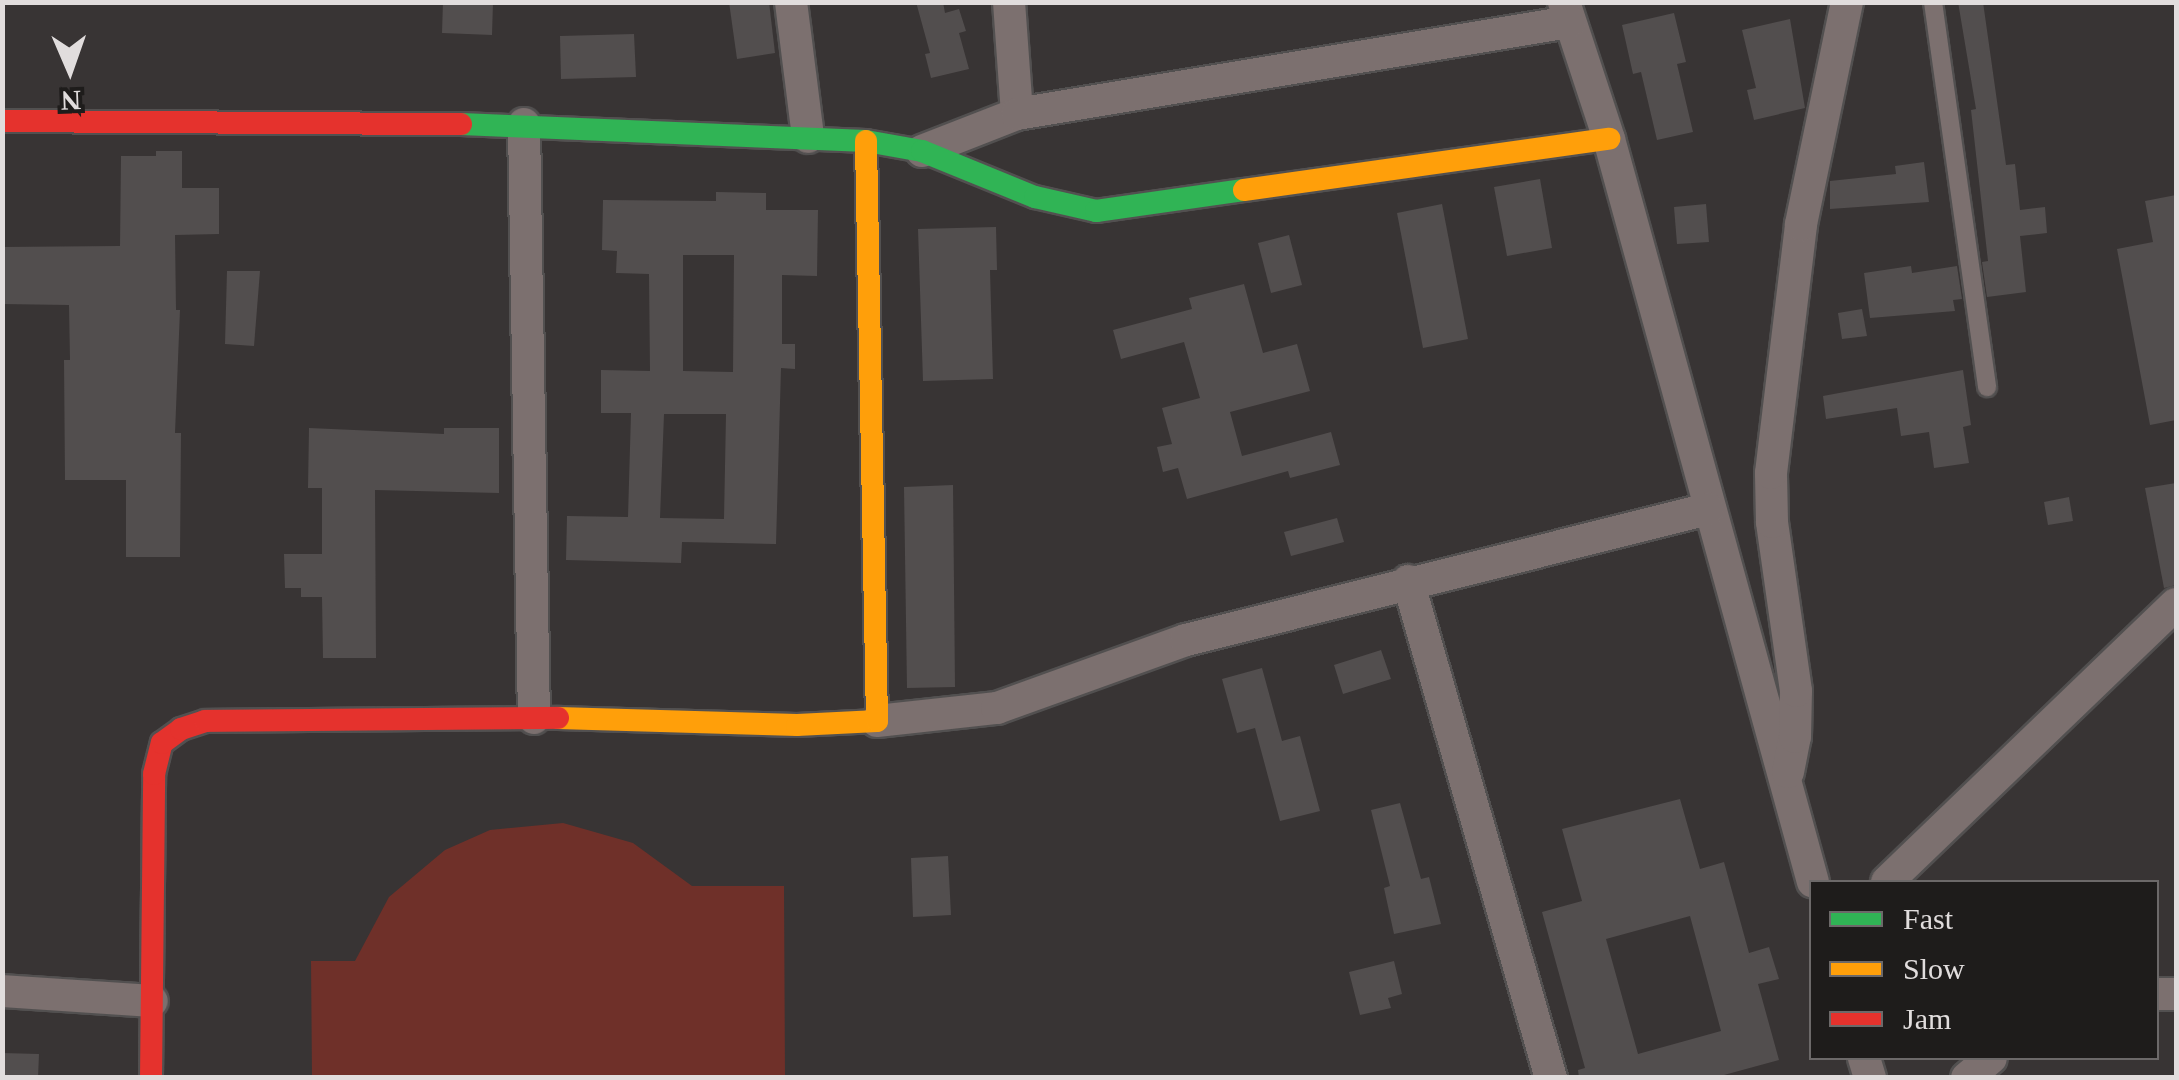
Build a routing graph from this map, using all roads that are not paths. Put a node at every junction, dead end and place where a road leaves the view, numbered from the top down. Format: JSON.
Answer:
{"nodes":[{"id":1,"x":791,"y":2,"type":"edge"},
{"id":2,"x":1009,"y":2,"type":"edge"},
{"id":3,"x":1847,"y":2,"type":"edge"},
{"id":4,"x":1933,"y":2,"type":"edge"},
{"id":5,"x":1566,"y":12,"type":"edge"},
{"id":6,"x":1017,"y":114,"type":"junction"},
{"id":7,"x":2,"y":122,"type":"edge"},
{"id":8,"x":524,"y":124,"type":"junction"},
{"id":9,"x":808,"y":137,"type":"junction"},
{"id":10,"x":1609,"y":139,"type":"junction"},
{"id":11,"x":866,"y":141,"type":"junction"},
{"id":12,"x":922,"y":150,"type":"junction"},
{"id":13,"x":1987,"y":387,"type":"dead end"},
{"id":14,"x":1708,"y":509,"type":"junction"},
{"id":15,"x":1408,"y":581,"type":"junction"},
{"id":16,"x":2176,"y":604,"type":"edge"},
{"id":17,"x":534,"y":718,"type":"junction"},
{"id":18,"x":877,"y":721,"type":"junction"},
{"id":19,"x":1786,"y":782,"type":"junction"},
{"id":20,"x":1812,"y":880,"type":"edge"},
{"id":21,"x":1889,"y":880,"type":"edge"},
{"id":22,"x":2,"y":992,"type":"edge"},
{"id":23,"x":152,"y":1001,"type":"junction"},
{"id":24,"x":1989,"y":1060,"type":"edge"},
{"id":25,"x":152,"y":1078,"type":"edge"},
{"id":26,"x":1551,"y":1078,"type":"edge"},
{"id":27,"x":1967,"y":1078,"type":"edge"}],
"edges":[{"from":1,"to":9,"type":"street"},
{"from":2,"to":6,"type":"street"},
{"from":3,"to":19,"type":"street"},
{"from":4,"to":13,"type":"lane"},
{"from":5,"to":6,"type":"street"},
{"from":5,"to":10,"type":"street"},
{"from":6,"to":12,"type":"street"},
{"from":7,"to":8,"type":"street"},
{"from":8,"to":9,"type":"street"},
{"from":8,"to":17,"type":"street"},
{"from":9,"to":11,"type":"street"},
{"from":10,"to":12,"type":"street"},
{"from":10,"to":14,"type":"street"},
{"from":11,"to":12,"type":"street"},
{"from":11,"to":18,"type":"street"},
{"from":14,"to":15,"type":"street"},
{"from":14,"to":19,"type":"street"},
{"from":15,"to":18,"type":"street"},
{"from":15,"to":26,"type":"street"},
{"from":16,"to":21,"type":"street"},
{"from":17,"to":18,"type":"street"},
{"from":17,"to":23,"type":"street"},
{"from":19,"to":20,"type":"street"},
{"from":22,"to":23,"type":"street"},
{"from":23,"to":25,"type":"street"},
{"from":24,"to":27,"type":"street"}]}
